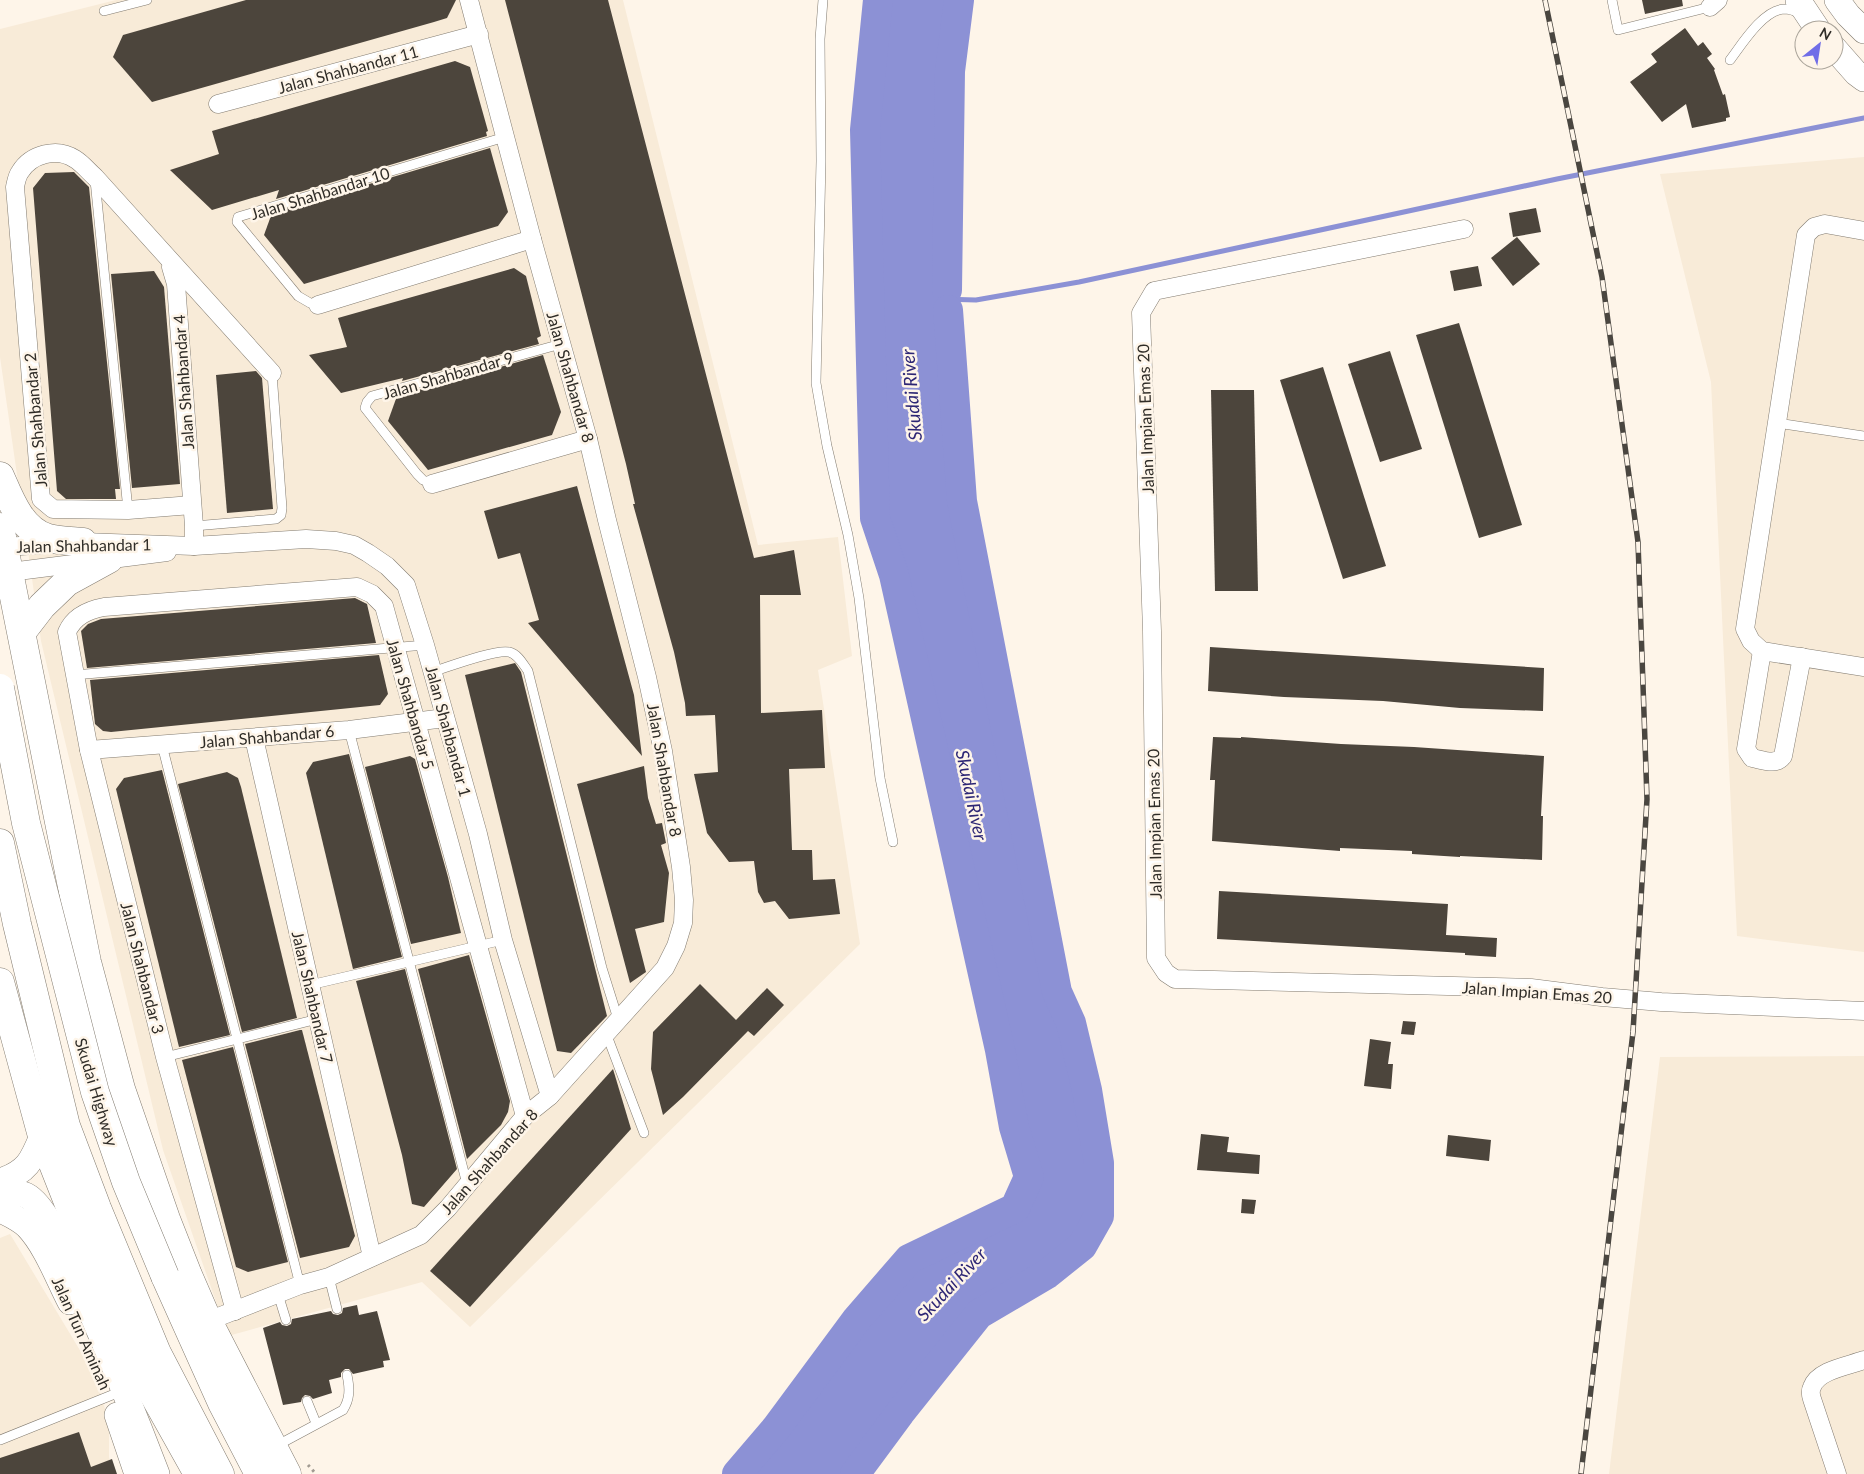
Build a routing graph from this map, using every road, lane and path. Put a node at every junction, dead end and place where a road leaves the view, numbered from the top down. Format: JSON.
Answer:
{"nodes":[{"id":1,"x":147,"y":0,"type":"edge"},
{"id":2,"x":469,"y":0,"type":"edge"},
{"id":3,"x":823,"y":0,"type":"edge"},
{"id":4,"x":1612,"y":0,"type":"edge"},
{"id":5,"x":1786,"y":0,"type":"edge"},
{"id":6,"x":1837,"y":0,"type":"edge"},
{"id":7,"x":1714,"y":3,"type":"edge"},
{"id":8,"x":104,"y":11,"type":"dead end"},
{"id":9,"x":1809,"y":16,"type":"edge"},
{"id":10,"x":1864,"y":31,"type":"edge"},
{"id":11,"x":479,"y":34,"type":"junction"},
{"id":12,"x":1844,"y":59,"type":"edge"},
{"id":13,"x":1730,"y":60,"type":"dead end"},
{"id":14,"x":1864,"y":80,"type":"edge"},
{"id":15,"x":218,"y":104,"type":"dead end"},
{"id":16,"x":505,"y":138,"type":"junction"},
{"id":17,"x":95,"y":177,"type":"junction"},
{"id":18,"x":15,"y":187,"type":"joint"},
{"id":19,"x":1464,"y":229,"type":"dead end"},
{"id":20,"x":1864,"y":231,"type":"edge"},
{"id":21,"x":532,"y":239,"type":"junction"},
{"id":22,"x":169,"y":261,"type":"junction"},
{"id":23,"x":318,"y":305,"type":"joint"},
{"id":24,"x":561,"y":344,"type":"junction"},
{"id":25,"x":272,"y":373,"type":"joint"},
{"id":26,"x":1777,"y":424,"type":"junction"},
{"id":27,"x":1864,"y":436,"type":"edge"},
{"id":28,"x":588,"y":439,"type":"junction"},
{"id":29,"x":0,"y":476,"type":"edge"},
{"id":30,"x":432,"y":484,"type":"joint"},
{"id":31,"x":192,"y":505,"type":"junction"},
{"id":32,"x":128,"y":510,"type":"junction"},
{"id":33,"x":194,"y":526,"type":"junction"},
{"id":34,"x":83,"y":542,"type":"junction"},
{"id":35,"x":194,"y":546,"type":"junction"},
{"id":36,"x":3,"y":553,"type":"edge"},
{"id":37,"x":109,"y":559,"type":"junction"},
{"id":38,"x":71,"y":624,"type":"joint"},
{"id":39,"x":22,"y":632,"type":"junction"},
{"id":40,"x":425,"y":646,"type":"junction"},
{"id":41,"x":395,"y":648,"type":"junction"},
{"id":42,"x":1762,"y":651,"type":"junction"},
{"id":43,"x":1802,"y":657,"type":"junction"},
{"id":44,"x":1864,"y":667,"type":"edge"},
{"id":45,"x":432,"y":672,"type":"junction"},
{"id":46,"x":74,"y":675,"type":"junction"},
{"id":47,"x":0,"y":688,"type":"edge"},
{"id":48,"x":445,"y":718,"type":"junction"},
{"id":49,"x":417,"y":722,"type":"junction"},
{"id":50,"x":349,"y":730,"type":"junction"},
{"id":51,"x":254,"y":738,"type":"junction"},
{"id":52,"x":162,"y":745,"type":"junction"},
{"id":53,"x":89,"y":750,"type":"junction"},
{"id":54,"x":46,"y":757,"type":"junction"},
{"id":55,"x":893,"y":842,"type":"dead end"},
{"id":56,"x":0,"y":843,"type":"edge"},
{"id":57,"x":503,"y":940,"type":"junction"},
{"id":58,"x":477,"y":946,"type":"junction"},
{"id":59,"x":410,"y":961,"type":"junction"},
{"id":60,"x":0,"y":982,"type":"edge"},
{"id":61,"x":310,"y":985,"type":"junction"},
{"id":62,"x":1864,"y":1011,"type":"edge"},
{"id":63,"x":318,"y":1019,"type":"junction"},
{"id":64,"x":618,"y":1019,"type":"junction"},
{"id":65,"x":606,"y":1033,"type":"junction"},
{"id":66,"x":236,"y":1038,"type":"junction"},
{"id":67,"x":165,"y":1056,"type":"junction"},
{"id":68,"x":550,"y":1096,"type":"junction"},
{"id":69,"x":525,"y":1116,"type":"junction"},
{"id":70,"x":644,"y":1134,"type":"dead end"},
{"id":71,"x":42,"y":1136,"type":"junction"},
{"id":72,"x":0,"y":1181,"type":"edge"},
{"id":73,"x":467,"y":1184,"type":"junction"},
{"id":74,"x":0,"y":1196,"type":"edge"},
{"id":75,"x":0,"y":1210,"type":"edge"},
{"id":76,"x":48,"y":1220,"type":"junction"},
{"id":77,"x":86,"y":1248,"type":"junction"},
{"id":78,"x":372,"y":1257,"type":"junction"},
{"id":79,"x":329,"y":1276,"type":"junction"},
{"id":80,"x":300,"y":1285,"type":"junction"},
{"id":81,"x":278,"y":1294,"type":"junction"},
{"id":82,"x":337,"y":1310,"type":"dead end"},
{"id":83,"x":234,"y":1311,"type":"junction"},
{"id":84,"x":208,"y":1320,"type":"junction"},
{"id":85,"x":286,"y":1320,"type":"dead end"},
{"id":86,"x":1864,"y":1360,"type":"edge"},
{"id":87,"x":348,"y":1375,"type":"dead end"},
{"id":88,"x":118,"y":1393,"type":"junction"},
{"id":89,"x":307,"y":1401,"type":"dead end"},
{"id":90,"x":316,"y":1423,"type":"junction"},
{"id":91,"x":0,"y":1440,"type":"edge"},
{"id":92,"x":272,"y":1448,"type":"junction"},
{"id":93,"x":137,"y":1474,"type":"edge"},
{"id":94,"x":157,"y":1474,"type":"edge"},
{"id":95,"x":198,"y":1474,"type":"edge"},
{"id":96,"x":220,"y":1474,"type":"edge"},
{"id":97,"x":259,"y":1474,"type":"edge"},
{"id":98,"x":287,"y":1474,"type":"edge"},
{"id":99,"x":1837,"y":1474,"type":"edge"}],
"edges":[{"from":1,"to":8,"type":"lane"},
{"from":2,"to":11,"type":"street","name":"Jalan Shahbandar 8"},
{"from":3,"to":55,"type":"lane"},
{"from":4,"to":7,"type":"lane"},
{"from":5,"to":9,"type":"street"},
{"from":6,"to":10,"type":"street"},
{"from":9,"to":13,"type":"lane"},
{"from":11,"to":15,"type":"street","name":"Jalan Shahbandar 11"},
{"from":11,"to":16,"type":"street","name":"Jalan Shahbandar 8"},
{"from":12,"to":14,"type":"street"},
{"from":16,"to":21,"type":"street","name":"Jalan Shahbandar 8"},
{"from":16,"to":23,"type":"lane","name":"Jalan Shahbandar 10"},
{"from":17,"to":18,"type":"street","name":"Jalan Shahbandar 4"},
{"from":17,"to":22,"type":"street","name":"Jalan Shahbandar 4"},
{"from":17,"to":32,"type":"lane"},
{"from":18,"to":32,"type":"street","name":"Jalan Shahbandar 2"},
{"from":19,"to":62,"type":"street","name":"Jalan Impian Emas 20"},
{"from":20,"to":26,"type":"street"},
{"from":21,"to":23,"type":"street","name":"Jalan Shahbandar 10"},
{"from":21,"to":24,"type":"street","name":"Jalan Shahbandar 8"},
{"from":22,"to":25,"type":"street","name":"Jalan Shahbandar 4"},
{"from":22,"to":31,"type":"street","name":"Jalan Shahbandar 4"},
{"from":24,"to":28,"type":"street","name":"Jalan Shahbandar 8"},
{"from":24,"to":30,"type":"lane","name":"Jalan Shahbandar 9"},
{"from":25,"to":33,"type":"lane","name":"Jalan Shahbandar 4"},
{"from":26,"to":27,"type":"lane"},
{"from":26,"to":42,"type":"street"},
{"from":28,"to":30,"type":"street","name":"Jalan Shahbandar 9"},
{"from":28,"to":64,"type":"street","name":"Jalan Shahbandar 8"},
{"from":29,"to":34,"type":"main road"},
{"from":31,"to":32,"type":"street","name":"Jalan Shahbandar 2"},
{"from":31,"to":33,"type":"street","name":"Jalan Shahbandar 4"},
{"from":33,"to":35,"type":"street","name":"Jalan Shahbandar 4"},
{"from":34,"to":35,"type":"street","name":"Jalan Shahbandar 1"},
{"from":34,"to":36,"type":"street","name":"Jalan Shahbandar 1"},
{"from":35,"to":37,"type":"street","name":"Jalan Shahbandar 1"},
{"from":35,"to":40,"type":"street","name":"Jalan Shahbandar 1"},
{"from":36,"to":37,"type":"street","name":"Jalan Shahbandar 1"},
{"from":36,"to":39,"type":"main road"},
{"from":37,"to":39,"type":"main road"},
{"from":38,"to":41,"type":"street","name":"Jalan Shahbandar 5"},
{"from":38,"to":46,"type":"street","name":"Jalan Shahbandar 3"},
{"from":39,"to":54,"type":"main road"},
{"from":40,"to":41,"type":"lane"},
{"from":40,"to":45,"type":"street","name":"Jalan Shahbandar 1"},
{"from":41,"to":46,"type":"lane"},
{"from":41,"to":49,"type":"street","name":"Jalan Shahbandar 5"},
{"from":42,"to":43,"type":"street"},
{"from":42,"to":43,"type":"street"},
{"from":43,"to":44,"type":"street"},
{"from":45,"to":48,"type":"street","name":"Jalan Shahbandar 1"},
{"from":45,"to":64,"type":"lane"},
{"from":46,"to":53,"type":"street","name":"Jalan Shahbandar 3"},
{"from":47,"to":54,"type":"main road"},
{"from":47,"to":97,"type":"main road","name":"Skudai Highway","bridge":true},
{"from":48,"to":49,"type":"street","name":"Jalan Shahbandar 6"},
{"from":48,"to":57,"type":"street","name":"Jalan Shahbandar 1"},
{"from":49,"to":50,"type":"street","name":"Jalan Shahbandar 6"},
{"from":49,"to":58,"type":"street","name":"Jalan Shahbandar 5"},
{"from":50,"to":51,"type":"street","name":"Jalan Shahbandar 6"},
{"from":50,"to":59,"type":"lane"},
{"from":51,"to":52,"type":"street","name":"Jalan Shahbandar 6"},
{"from":51,"to":61,"type":"street","name":"Jalan Shahbandar 7"},
{"from":52,"to":53,"type":"street","name":"Jalan Shahbandar 6"},
{"from":52,"to":66,"type":"lane"},
{"from":53,"to":67,"type":"street","name":"Jalan Shahbandar 3"},
{"from":54,"to":84,"type":"main road"},
{"from":56,"to":96,"type":"main road"},
{"from":57,"to":58,"type":"lane"},
{"from":57,"to":68,"type":"street","name":"Jalan Shahbandar 1"},
{"from":58,"to":59,"type":"lane"},
{"from":58,"to":69,"type":"street","name":"Jalan Shahbandar 5"},
{"from":59,"to":61,"type":"lane"},
{"from":59,"to":73,"type":"lane"},
{"from":60,"to":71,"type":"main road"},
{"from":61,"to":63,"type":"street","name":"Jalan Shahbandar 7"},
{"from":63,"to":66,"type":"lane"},
{"from":63,"to":78,"type":"street","name":"Jalan Shahbandar 7"},
{"from":64,"to":65,"type":"street","name":"Jalan Shahbandar 8"},
{"from":65,"to":68,"type":"street","name":"Jalan Shahbandar 8"},
{"from":65,"to":70,"type":"lane"},
{"from":66,"to":67,"type":"lane"},
{"from":66,"to":80,"type":"lane"},
{"from":67,"to":83,"type":"street","name":"Jalan Shahbandar 3"},
{"from":68,"to":69,"type":"street","name":"Jalan Shahbandar 8"},
{"from":69,"to":73,"type":"street","name":"Jalan Shahbandar 8"},
{"from":71,"to":72,"type":"street"},
{"from":71,"to":77,"type":"main road"},
{"from":73,"to":78,"type":"street","name":"Jalan Shahbandar 8"},
{"from":74,"to":76,"type":"street"},
{"from":75,"to":76,"type":"street","name":"Jalan Tun Aminah"},
{"from":75,"to":88,"type":"street","name":"Jalan Tun Aminah"},
{"from":76,"to":77,"type":"street","name":"Jalan Tun Aminah"},
{"from":76,"to":88,"type":"street","name":"Jalan Tun Aminah"},
{"from":77,"to":95,"type":"main road"},
{"from":78,"to":79,"type":"street","name":"Jalan Shahbandar 8"},
{"from":79,"to":80,"type":"street","name":"Jalan Shahbandar 8"},
{"from":79,"to":82,"type":"lane"},
{"from":80,"to":81,"type":"street","name":"Jalan Shahbandar 8"},
{"from":81,"to":83,"type":"street","name":"Jalan Shahbandar 8"},
{"from":81,"to":85,"type":"lane"},
{"from":83,"to":84,"type":"street","name":"Jalan Shahbandar 8"},
{"from":84,"to":92,"type":"main road"},
{"from":86,"to":99,"type":"street"},
{"from":87,"to":90,"type":"lane"},
{"from":88,"to":91,"type":"lane"},
{"from":88,"to":93,"type":"street","name":"Jalan Tun Aminah"},
{"from":88,"to":94,"type":"street","name":"Jalan Tun Aminah"},
{"from":89,"to":90,"type":"lane"},
{"from":90,"to":92,"type":"lane"},
{"from":92,"to":98,"type":"main road"}]}
